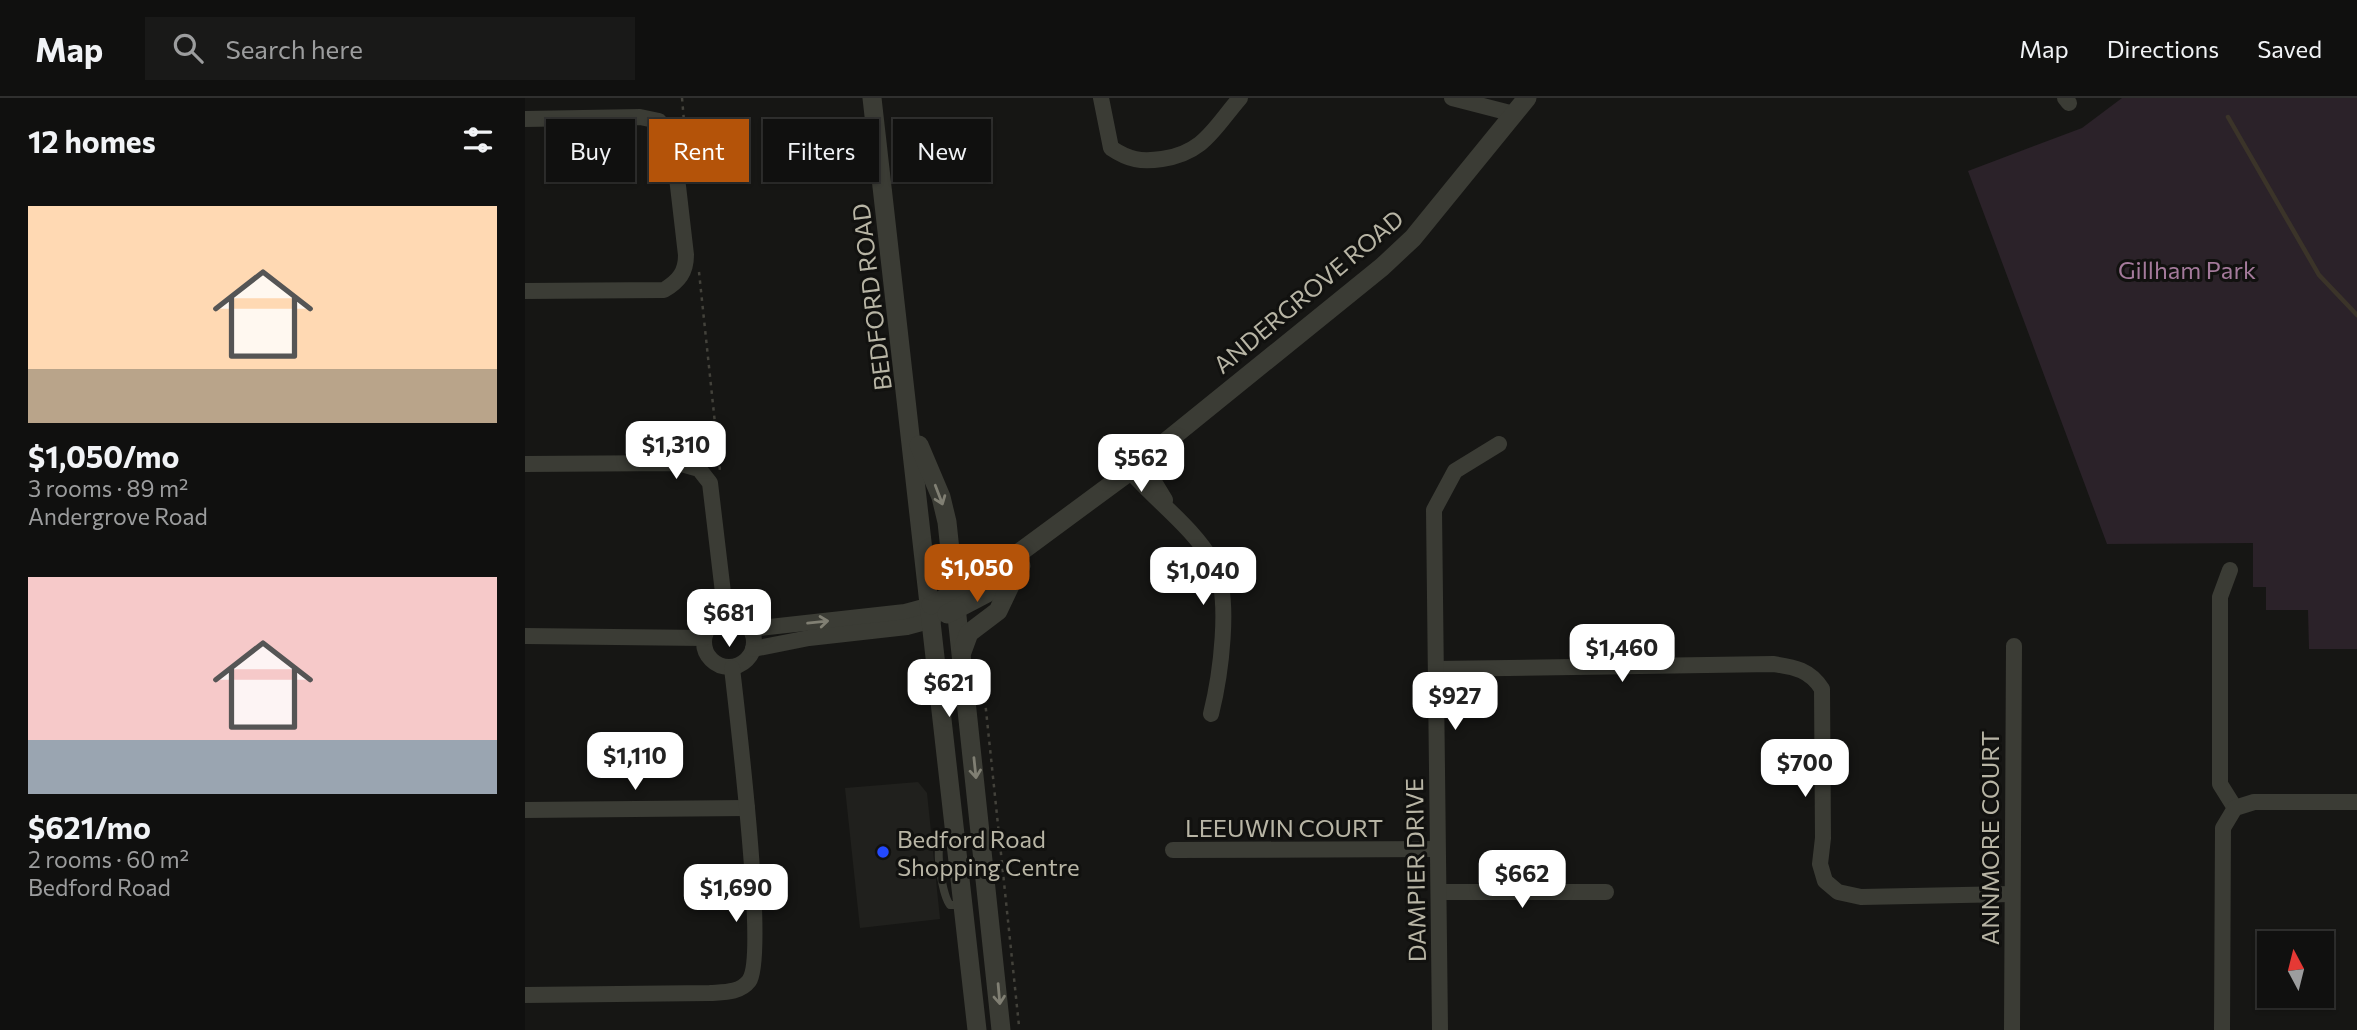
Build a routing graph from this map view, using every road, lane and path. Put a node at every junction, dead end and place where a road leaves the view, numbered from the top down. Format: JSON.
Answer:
{"nodes":[{"id":1,"x":682,"y":98,"type":"edge"},
{"id":2,"x":872,"y":98,"type":"edge"},
{"id":3,"x":1101,"y":98,"type":"edge"},
{"id":4,"x":1240,"y":98,"type":"edge"},
{"id":5,"x":1452,"y":98,"type":"edge"},
{"id":6,"x":1527,"y":98,"type":"edge"},
{"id":7,"x":1514,"y":114,"type":"junction"},
{"id":8,"x":525,"y":119,"type":"edge"},
{"id":9,"x":684,"y":119,"type":"edge"},
{"id":10,"x":698,"y":259,"type":"dead end"},
{"id":11,"x":525,"y":292,"type":"edge"},
{"id":12,"x":908,"y":407,"type":"junction"},
{"id":13,"x":1499,"y":444,"type":"dead end"},
{"id":14,"x":525,"y":464,"type":"edge"},
{"id":15,"x":1136,"y":466,"type":"junction"},
{"id":16,"x":720,"y":473,"type":"dead end"},
{"id":17,"x":1023,"y":565,"type":"junction"},
{"id":18,"x":2230,"y":570,"type":"dead end"},
{"id":19,"x":737,"y":587,"type":"dead end"},
{"id":20,"x":956,"y":602,"type":"junction"},
{"id":21,"x":932,"y":613,"type":"junction"},
{"id":22,"x":769,"y":617,"type":"dead end"},
{"id":23,"x":726,"y":618,"type":"junction"},
{"id":24,"x":750,"y":629,"type":"junction"},
{"id":25,"x":525,"y":636,"type":"edge"},
{"id":26,"x":704,"y":638,"type":"junction"},
{"id":27,"x":2014,"y":646,"type":"dead end"},
{"id":28,"x":753,"y":649,"type":"junction"},
{"id":29,"x":962,"y":654,"type":"junction"},
{"id":30,"x":732,"y":667,"type":"junction"},
{"id":31,"x":1436,"y":669,"type":"junction"},
{"id":32,"x":982,"y":678,"type":"dead end"},
{"id":33,"x":1210,"y":714,"type":"dead end"},
{"id":34,"x":2357,"y":802,"type":"edge"},
{"id":35,"x":747,"y":808,"type":"junction"},
{"id":36,"x":2235,"y":808,"type":"junction"},
{"id":37,"x":525,"y":810,"type":"edge"},
{"id":38,"x":1437,"y":849,"type":"junction"},
{"id":39,"x":1173,"y":850,"type":"dead end"},
{"id":40,"x":1439,"y":892,"type":"junction"},
{"id":41,"x":1606,"y":892,"type":"dead end"},
{"id":42,"x":2012,"y":894,"type":"junction"},
{"id":43,"x":525,"y":995,"type":"edge"},
{"id":44,"x":977,"y":1030,"type":"edge"},
{"id":45,"x":1001,"y":1030,"type":"edge"},
{"id":46,"x":1019,"y":1030,"type":"edge"},
{"id":47,"x":1440,"y":1030,"type":"edge"},
{"id":48,"x":2012,"y":1030,"type":"edge"},
{"id":49,"x":2222,"y":1030,"type":"edge"}],
"edges":[{"from":1,"to":9,"type":"path"},
{"from":2,"to":12,"type":"street","name":"BEDFORD ROAD"},
{"from":3,"to":4,"type":"street"},
{"from":5,"to":7,"type":"street"},
{"from":6,"to":7,"type":"street","name":"ANDERGROVE ROAD"},
{"from":7,"to":15,"type":"street","name":"ANDERGROVE ROAD"},
{"from":8,"to":11,"type":"street"},
{"from":10,"to":16,"type":"path"},
{"from":12,"to":20,"type":"street","name":"BEDFORD ROAD","one_way":true},
{"from":12,"to":21,"type":"street","name":"BEDFORD ROAD"},
{"from":13,"to":31,"type":"street","name":"DAMPIER DRIVE"},
{"from":14,"to":23,"type":"street"},
{"from":15,"to":17,"type":"street","name":"ANDERGROVE ROAD"},
{"from":15,"to":20,"type":"street","name":"ANDERGROVE ROAD"},
{"from":15,"to":33,"type":"street"},
{"from":17,"to":20,"type":"street","name":"ANDERGROVE ROAD"},
{"from":17,"to":29,"type":"street"},
{"from":18,"to":36,"type":"street"},
{"from":19,"to":22,"type":"path"},
{"from":20,"to":21,"type":"street","name":"ANDERGROVE ROAD"},
{"from":20,"to":29,"type":"street","name":"BEDFORD ROAD"},
{"from":24,"to":21,"type":"street","one_way":true},
{"from":21,"to":28,"type":"street"},
{"from":21,"to":44,"type":"street","name":"BEDFORD ROAD"},
{"from":23,"to":24,"type":"street"},
{"from":23,"to":26,"type":"street"},
{"from":24,"to":28,"type":"street"},
{"from":25,"to":26,"type":"street"},
{"from":26,"to":30,"type":"street"},
{"from":27,"to":42,"type":"street","name":"ANNMORE COURT"},
{"from":28,"to":30,"type":"street"},
{"from":29,"to":45,"type":"street","name":"BEDFORD ROAD","one_way":true},
{"from":30,"to":35,"type":"street"},
{"from":31,"to":38,"type":"street","name":"DAMPIER DRIVE"},
{"from":31,"to":42,"type":"street"},
{"from":32,"to":46,"type":"path"},
{"from":34,"to":36,"type":"street"},
{"from":35,"to":37,"type":"street"},
{"from":35,"to":43,"type":"street"},
{"from":36,"to":49,"type":"street"},
{"from":38,"to":39,"type":"street","name":"LEEUWIN COURT"},
{"from":38,"to":40,"type":"street","name":"DAMPIER DRIVE"},
{"from":40,"to":41,"type":"street"},
{"from":40,"to":47,"type":"street","name":"DAMPIER DRIVE"},
{"from":42,"to":48,"type":"street","name":"ANNMORE COURT"}]}
